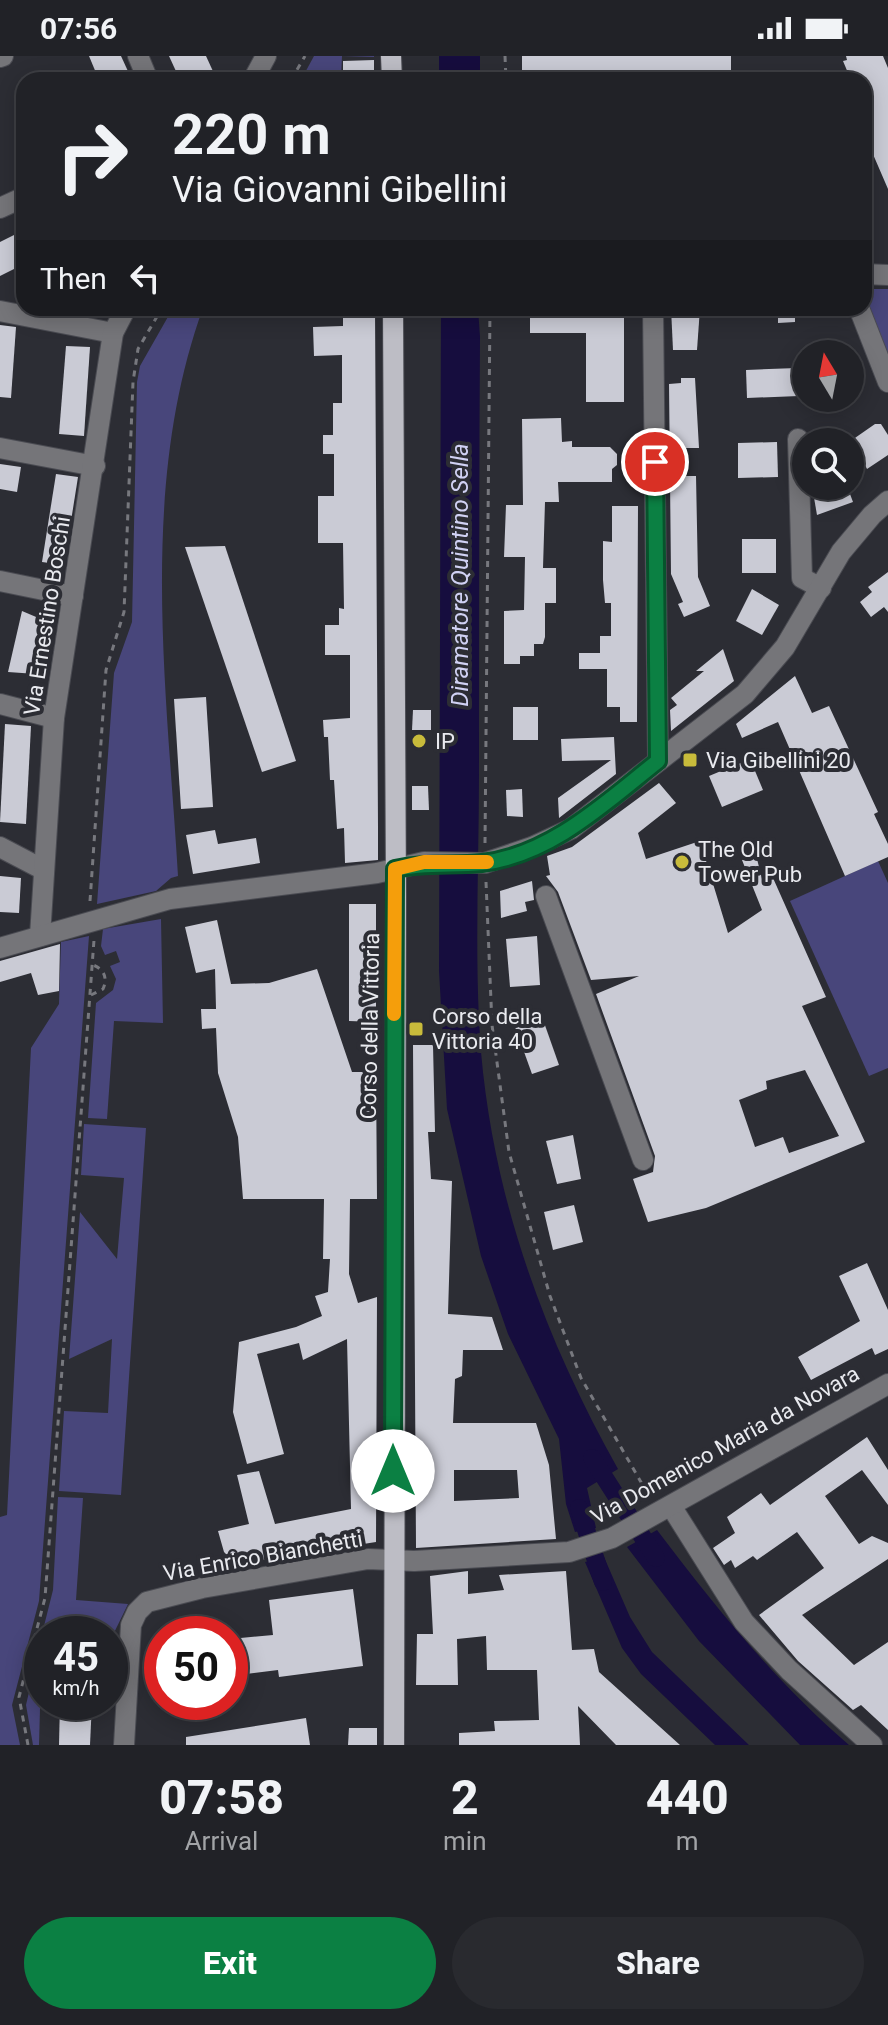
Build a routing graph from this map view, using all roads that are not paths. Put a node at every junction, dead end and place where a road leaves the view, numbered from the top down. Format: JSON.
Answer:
{"nodes":[{"id":1,"x":26,"y":316,"type":"edge"},
{"id":2,"x":122,"y":316,"type":"edge"},
{"id":3,"x":393,"y":316,"type":"edge"},
{"id":4,"x":653,"y":316,"type":"edge"},
{"id":5,"x":862,"y":316,"type":"edge"},
{"id":6,"x":113,"y":333,"type":"junction"},
{"id":7,"x":888,"y":382,"type":"edge"},
{"id":8,"x":0,"y":448,"type":"edge"},
{"id":9,"x":95,"y":466,"type":"junction"},
{"id":10,"x":800,"y":500,"type":"edge"},
{"id":11,"x":888,"y":501,"type":"edge"},
{"id":12,"x":0,"y":581,"type":"edge"},
{"id":13,"x":821,"y":588,"type":"junction"},
{"id":14,"x":73,"y":596,"type":"junction"},
{"id":15,"x":0,"y":704,"type":"edge"},
{"id":16,"x":54,"y":718,"type":"junction"},
{"id":17,"x":658,"y":761,"type":"junction"},
{"id":18,"x":0,"y":847,"type":"edge"},
{"id":19,"x":395,"y":869,"type":"junction"},
{"id":20,"x":44,"y":870,"type":"junction"},
{"id":21,"x":546,"y":896,"type":"dead end"},
{"id":22,"x":40,"y":936,"type":"junction"},
{"id":23,"x":0,"y":948,"type":"edge"},
{"id":24,"x":643,"y":1160,"type":"dead end"},
{"id":25,"x":888,"y":1384,"type":"edge"},
{"id":26,"x":671,"y":1506,"type":"junction"},
{"id":27,"x":393,"y":1560,"type":"junction"},
{"id":28,"x":124,"y":1745,"type":"edge"},
{"id":29,"x":394,"y":1745,"type":"edge"},
{"id":30,"x":872,"y":1745,"type":"edge"}],
"edges":[{"from":1,"to":6,"type":"street"},
{"from":2,"to":6,"type":"street","name":"Via Ernestino Boschi"},
{"from":3,"to":19,"type":"main road","name":"Corso della Vittoria"},
{"from":4,"to":17,"type":"street"},
{"from":5,"to":7,"type":"street"},
{"from":6,"to":9,"type":"street","name":"Via Ernestino Boschi"},
{"from":8,"to":9,"type":"street"},
{"from":9,"to":14,"type":"street","name":"Via Ernestino Boschi"},
{"from":10,"to":13,"type":"street"},
{"from":11,"to":13,"type":"street"},
{"from":12,"to":14,"type":"street"},
{"from":13,"to":17,"type":"street"},
{"from":14,"to":16,"type":"street","name":"Via Ernestino Boschi"},
{"from":15,"to":16,"type":"street"},
{"from":16,"to":20,"type":"street","name":"Via Ernestino Boschi"},
{"from":17,"to":19,"type":"street"},
{"from":18,"to":20,"type":"street"},
{"from":19,"to":22,"type":"street"},
{"from":19,"to":27,"type":"main road","name":"Corso della Vittoria"},
{"from":20,"to":22,"type":"street","name":"Via Ernestino Boschi"},
{"from":21,"to":24,"type":"street"},
{"from":22,"to":23,"type":"street"},
{"from":25,"to":26,"type":"street","name":"Via Domenico Maria da Novara"},
{"from":26,"to":27,"type":"street","name":"Via Domenico Maria da Novara"},
{"from":26,"to":30,"type":"street"},
{"from":27,"to":28,"type":"street","name":"Via Enrico Bianchetti"},
{"from":27,"to":29,"type":"main road","name":"Corso della Vittoria"}]}
